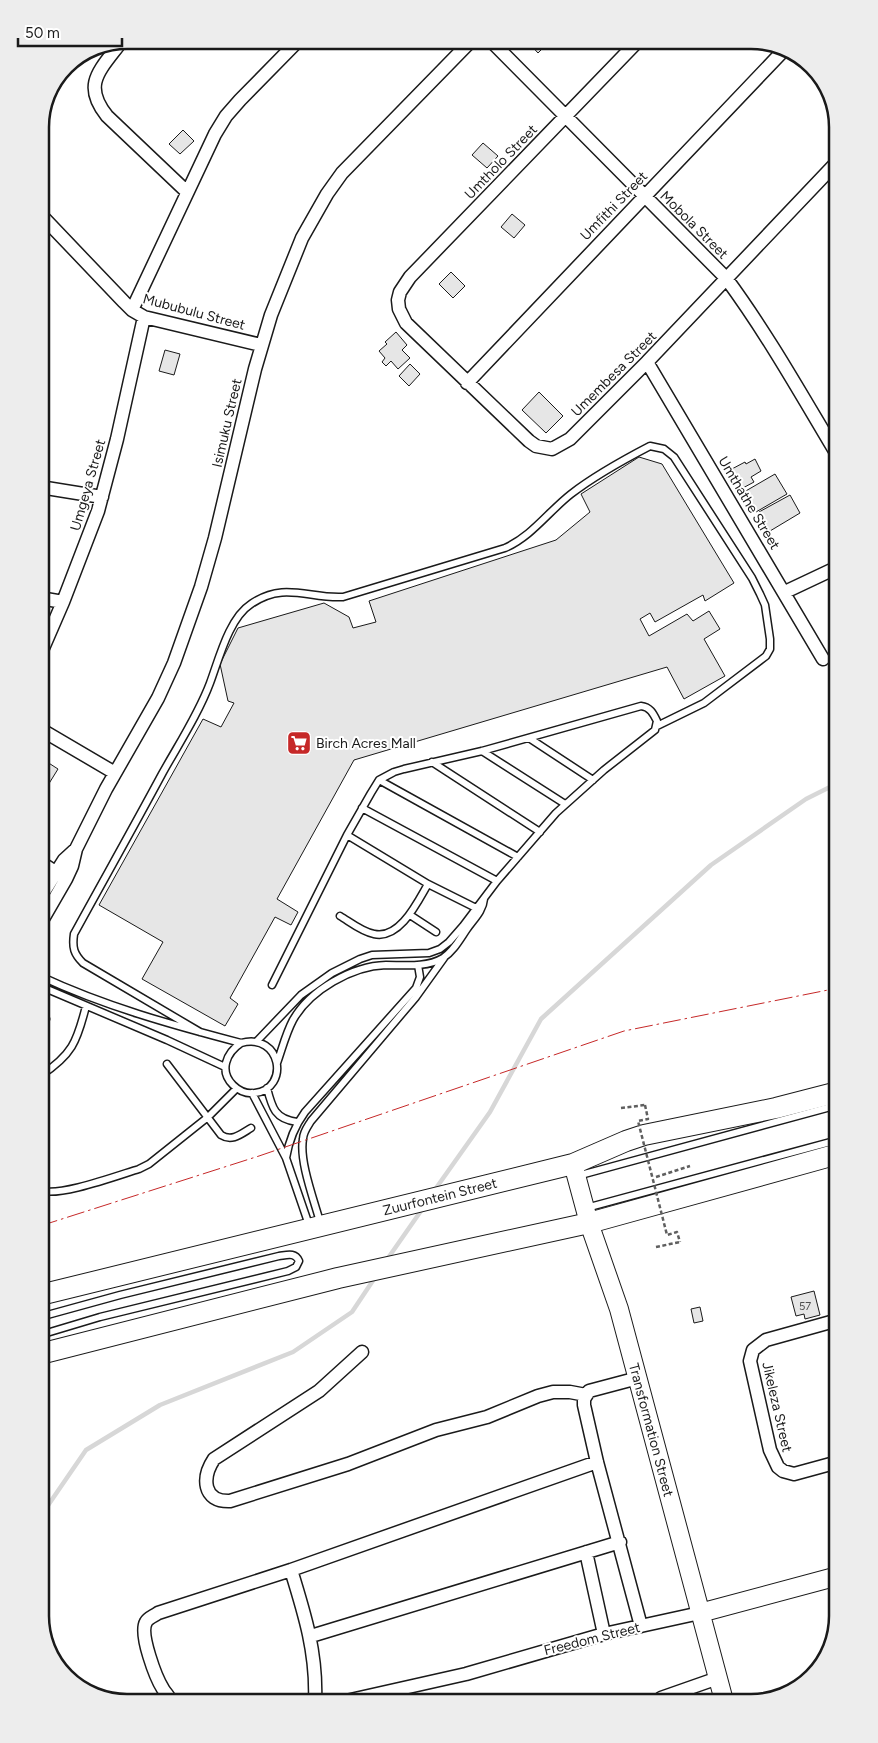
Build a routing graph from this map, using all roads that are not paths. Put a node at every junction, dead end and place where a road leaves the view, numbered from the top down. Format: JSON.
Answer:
{"nodes":[{"id":1,"x":290,"y":49,"type":"edge"},
{"id":2,"x":463,"y":49,"type":"edge"},
{"id":3,"x":499,"y":49,"type":"edge"},
{"id":4,"x":630,"y":49,"type":"edge"},
{"id":5,"x":115,"y":50,"type":"edge"},
{"id":6,"x":780,"y":54,"type":"edge"},
{"id":7,"x":566,"y":116,"type":"junction"},
{"id":8,"x":829,"y":170,"type":"edge"},
{"id":9,"x":187,"y":192,"type":"junction"},
{"id":10,"x":644,"y":196,"type":"junction"},
{"id":11,"x":49,"y":223,"type":"edge"},
{"id":12,"x":726,"y":278,"type":"junction"},
{"id":13,"x":399,"y":309,"type":"joint"},
{"id":14,"x":132,"y":310,"type":"junction"},
{"id":15,"x":144,"y":317,"type":"junction"},
{"id":16,"x":261,"y":345,"type":"junction"},
{"id":17,"x":647,"y":362,"type":"junction"},
{"id":18,"x":467,"y":383,"type":"junction"},
{"id":19,"x":829,"y":441,"type":"edge"},
{"id":20,"x":49,"y":488,"type":"edge"},
{"id":21,"x":102,"y":497,"type":"junction"},
{"id":22,"x":829,"y":571,"type":"edge"},
{"id":23,"x":785,"y":592,"type":"junction"},
{"id":24,"x":49,"y":600,"type":"edge"},
{"id":25,"x":64,"y":602,"type":"junction"},
{"id":26,"x":49,"y":635,"type":"edge"},
{"id":27,"x":823,"y":659,"type":"dead end"},
{"id":28,"x":657,"y":726,"type":"junction"},
{"id":29,"x":49,"y":735,"type":"edge"},
{"id":30,"x":529,"y":738,"type":"junction"},
{"id":31,"x":482,"y":752,"type":"junction"},
{"id":32,"x":432,"y":762,"type":"junction"},
{"id":33,"x":115,"y":773,"type":"junction"},
{"id":34,"x":379,"y":780,"type":"junction"},
{"id":35,"x":593,"y":780,"type":"junction"},
{"id":36,"x":565,"y":804,"type":"junction"},
{"id":37,"x":362,"y":808,"type":"junction"},
{"id":38,"x":540,"y":832,"type":"junction"},
{"id":39,"x":347,"y":836,"type":"junction"},
{"id":40,"x":518,"y":857,"type":"junction"},
{"id":41,"x":49,"y":868,"type":"edge"},
{"id":42,"x":61,"y":875,"type":"junction"},
{"id":43,"x":497,"y":881,"type":"junction"},
{"id":44,"x":428,"y":884,"type":"junction"},
{"id":45,"x":49,"y":888,"type":"edge"},
{"id":46,"x":484,"y":899,"type":"junction"},
{"id":47,"x":49,"y":903,"type":"edge"},
{"id":48,"x":476,"y":908,"type":"junction"},
{"id":49,"x":410,"y":915,"type":"junction"},
{"id":50,"x":340,"y":916,"type":"dead end"},
{"id":51,"x":436,"y":932,"type":"dead end"},
{"id":52,"x":444,"y":958,"type":"junction"},
{"id":53,"x":418,"y":965,"type":"junction"},
{"id":54,"x":49,"y":980,"type":"edge"},
{"id":55,"x":272,"y":984,"type":"dead end"},
{"id":56,"x":49,"y":990,"type":"edge"},
{"id":57,"x":86,"y":1006,"type":"junction"},
{"id":58,"x":200,"y":1032,"type":"junction"},
{"id":59,"x":257,"y":1041,"type":"junction"},
{"id":60,"x":241,"y":1043,"type":"junction"},
{"id":61,"x":277,"y":1063,"type":"junction"},
{"id":62,"x":167,"y":1064,"type":"dead end"},
{"id":63,"x":225,"y":1068,"type":"junction"},
{"id":64,"x":49,"y":1069,"type":"edge"},
{"id":65,"x":236,"y":1088,"type":"junction"},
{"id":66,"x":267,"y":1088,"type":"junction"},
{"id":67,"x":252,"y":1093,"type":"junction"},
{"id":68,"x":829,"y":1094,"type":"edge"},
{"id":69,"x":829,"y":1106,"type":"edge"},
{"id":70,"x":208,"y":1118,"type":"junction"},
{"id":71,"x":297,"y":1122,"type":"junction"},
{"id":72,"x":250,"y":1128,"type":"dead end"},
{"id":73,"x":829,"y":1143,"type":"edge"},
{"id":74,"x":829,"y":1156,"type":"edge"},
{"id":75,"x":286,"y":1158,"type":"junction"},
{"id":76,"x":574,"y":1170,"type":"junction"},
{"id":77,"x":49,"y":1193,"type":"edge"},
{"id":78,"x":587,"y":1215,"type":"junction"},
{"id":79,"x":316,"y":1227,"type":"junction"},
{"id":80,"x":49,"y":1293,"type":"edge"},
{"id":81,"x":49,"y":1315,"type":"edge"},
{"id":82,"x":829,"y":1322,"type":"edge"},
{"id":83,"x":49,"y":1331,"type":"edge"},
{"id":84,"x":49,"y":1352,"type":"edge"},
{"id":85,"x":362,"y":1352,"type":"dead end"},
{"id":86,"x":638,"y":1378,"type":"junction"},
{"id":87,"x":586,"y":1395,"type":"junction"},
{"id":88,"x":597,"y":1462,"type":"junction"},
{"id":89,"x":829,"y":1464,"type":"edge"},
{"id":90,"x":620,"y":1542,"type":"junction"},
{"id":91,"x":586,"y":1552,"type":"junction"},
{"id":92,"x":291,"y":1570,"type":"junction"},
{"id":93,"x":829,"y":1578,"type":"edge"},
{"id":94,"x":700,"y":1613,"type":"junction"},
{"id":95,"x":641,"y":1626,"type":"junction"},
{"id":96,"x":604,"y":1634,"type":"junction"},
{"id":97,"x":311,"y":1636,"type":"junction"},
{"id":98,"x":718,"y":1678,"type":"junction"},
{"id":99,"x":166,"y":1694,"type":"edge"},
{"id":100,"x":315,"y":1694,"type":"edge"},
{"id":101,"x":377,"y":1694,"type":"edge"},
{"id":102,"x":672,"y":1694,"type":"edge"},
{"id":103,"x":722,"y":1694,"type":"edge"}],
"edges":[{"from":1,"to":9,"type":"street"},
{"from":2,"to":16,"type":"street","name":"Isimuku Street"},
{"from":3,"to":7,"type":"street","name":"Mobola Street"},
{"from":4,"to":7,"type":"street","name":"Umtholo Street"},
{"from":5,"to":9,"type":"street"},
{"from":6,"to":10,"type":"street","name":"Umfithi Street"},
{"from":7,"to":10,"type":"street","name":"Mobola Street"},
{"from":7,"to":13,"type":"street","name":"Umtholo Street"},
{"from":8,"to":12,"type":"street","name":"Umembesa Street"},
{"from":9,"to":14,"type":"street"},
{"from":10,"to":12,"type":"street","name":"Mobola Street"},
{"from":10,"to":18,"type":"street","name":"Umfithi Street"},
{"from":11,"to":14,"type":"street","name":"Mububulu Street"},
{"from":12,"to":17,"type":"street","name":"Umembesa Street"},
{"from":12,"to":19,"type":"street","name":"Mobola Street"},
{"from":13,"to":18,"type":"street","name":"Umembesa Street"},
{"from":14,"to":15,"type":"street","name":"Mububulu Street"},
{"from":15,"to":16,"type":"street","name":"Mububulu Street"},
{"from":15,"to":21,"type":"street","name":"Umgeya Street"},
{"from":16,"to":33,"type":"street","name":"Isimuku Street"},
{"from":17,"to":18,"type":"street","name":"Umembesa Street"},
{"from":17,"to":23,"type":"street","name":"Umthathe Street"},
{"from":20,"to":21,"type":"street"},
{"from":21,"to":25,"type":"street","name":"Umgeya Street"},
{"from":22,"to":23,"type":"street"},
{"from":23,"to":27,"type":"street","name":"Umthathe Street"},
{"from":24,"to":25,"type":"street"},
{"from":25,"to":26,"type":"street","name":"Umgeya Street"},
{"from":28,"to":30,"type":"lane"},
{"from":28,"to":35,"type":"lane"},
{"from":28,"to":58,"type":"lane"},
{"from":29,"to":33,"type":"street"},
{"from":30,"to":31,"type":"lane"},
{"from":30,"to":35,"type":"lane"},
{"from":31,"to":32,"type":"lane"},
{"from":31,"to":36,"type":"lane"},
{"from":32,"to":34,"type":"lane"},
{"from":32,"to":38,"type":"lane"},
{"from":33,"to":42,"type":"street","name":"Isimuku Street"},
{"from":34,"to":37,"type":"lane"},
{"from":34,"to":40,"type":"lane"},
{"from":35,"to":36,"type":"lane"},
{"from":36,"to":38,"type":"lane"},
{"from":37,"to":39,"type":"lane"},
{"from":37,"to":43,"type":"lane"},
{"from":38,"to":40,"type":"lane"},
{"from":39,"to":44,"type":"lane"},
{"from":39,"to":55,"type":"lane"},
{"from":40,"to":43,"type":"lane"},
{"from":41,"to":42,"type":"street"},
{"from":42,"to":45,"type":"street","name":"Isimuku Street"},
{"from":42,"to":47,"type":"street","name":"Isimuku Street"},
{"from":43,"to":46,"type":"lane"},
{"from":44,"to":48,"type":"lane"},
{"from":44,"to":49,"type":"lane"},
{"from":46,"to":48,"type":"lane"},
{"from":46,"to":52,"type":"lane"},
{"from":48,"to":59,"type":"lane"},
{"from":49,"to":50,"type":"lane"},
{"from":49,"to":51,"type":"lane"},
{"from":52,"to":53,"type":"lane"},
{"from":52,"to":79,"type":"lane"},
{"from":53,"to":61,"type":"lane"},
{"from":53,"to":71,"type":"lane"},
{"from":54,"to":58,"type":"lane"},
{"from":56,"to":57,"type":"lane"},
{"from":57,"to":63,"type":"lane"},
{"from":57,"to":64,"type":"lane"},
{"from":58,"to":60,"type":"lane"},
{"from":59,"to":60,"type":"lane"},
{"from":59,"to":61,"type":"lane"},
{"from":60,"to":63,"type":"lane"},
{"from":61,"to":66,"type":"lane"},
{"from":62,"to":70,"type":"lane"},
{"from":63,"to":65,"type":"lane"},
{"from":65,"to":67,"type":"lane"},
{"from":65,"to":70,"type":"lane"},
{"from":66,"to":67,"type":"lane"},
{"from":66,"to":71,"type":"lane"},
{"from":67,"to":75,"type":"lane"},
{"from":68,"to":76,"type":"main road","name":"Zuurfontein Street"},
{"from":69,"to":76,"type":"lane"},
{"from":70,"to":72,"type":"lane"},
{"from":70,"to":77,"type":"lane"},
{"from":71,"to":75,"type":"lane"},
{"from":73,"to":78,"type":"lane"},
{"from":74,"to":78,"type":"main road"},
{"from":75,"to":79,"type":"lane"},
{"from":76,"to":78,"type":"street","name":"Transformation Street"},
{"from":76,"to":79,"type":"main road","name":"Zuurfontein Street"},
{"from":78,"to":84,"type":"main road"},
{"from":78,"to":86,"type":"street","name":"Transformation Street"},
{"from":79,"to":80,"type":"main road","name":"Zuurfontein Street"},
{"from":81,"to":83,"type":"lane"},
{"from":82,"to":89,"type":"street","name":"Jikeleza Street"},
{"from":85,"to":87,"type":"street"},
{"from":86,"to":87,"type":"street"},
{"from":86,"to":94,"type":"street","name":"Transformation Street"},
{"from":87,"to":88,"type":"street"},
{"from":88,"to":90,"type":"street"},
{"from":88,"to":92,"type":"street"},
{"from":90,"to":91,"type":"street"},
{"from":90,"to":95,"type":"street"},
{"from":91,"to":96,"type":"street"},
{"from":91,"to":97,"type":"street"},
{"from":92,"to":97,"type":"street"},
{"from":92,"to":99,"type":"street"},
{"from":93,"to":94,"type":"street","name":"Freedom Street"},
{"from":94,"to":95,"type":"street","name":"Freedom Street"},
{"from":94,"to":98,"type":"street","name":"Transformation Street"},
{"from":95,"to":96,"type":"street","name":"Freedom Street"},
{"from":96,"to":101,"type":"street","name":"Freedom Street"},
{"from":97,"to":100,"type":"street"},
{"from":98,"to":102,"type":"street"},
{"from":98,"to":103,"type":"street","name":"Transformation Street"}]}
